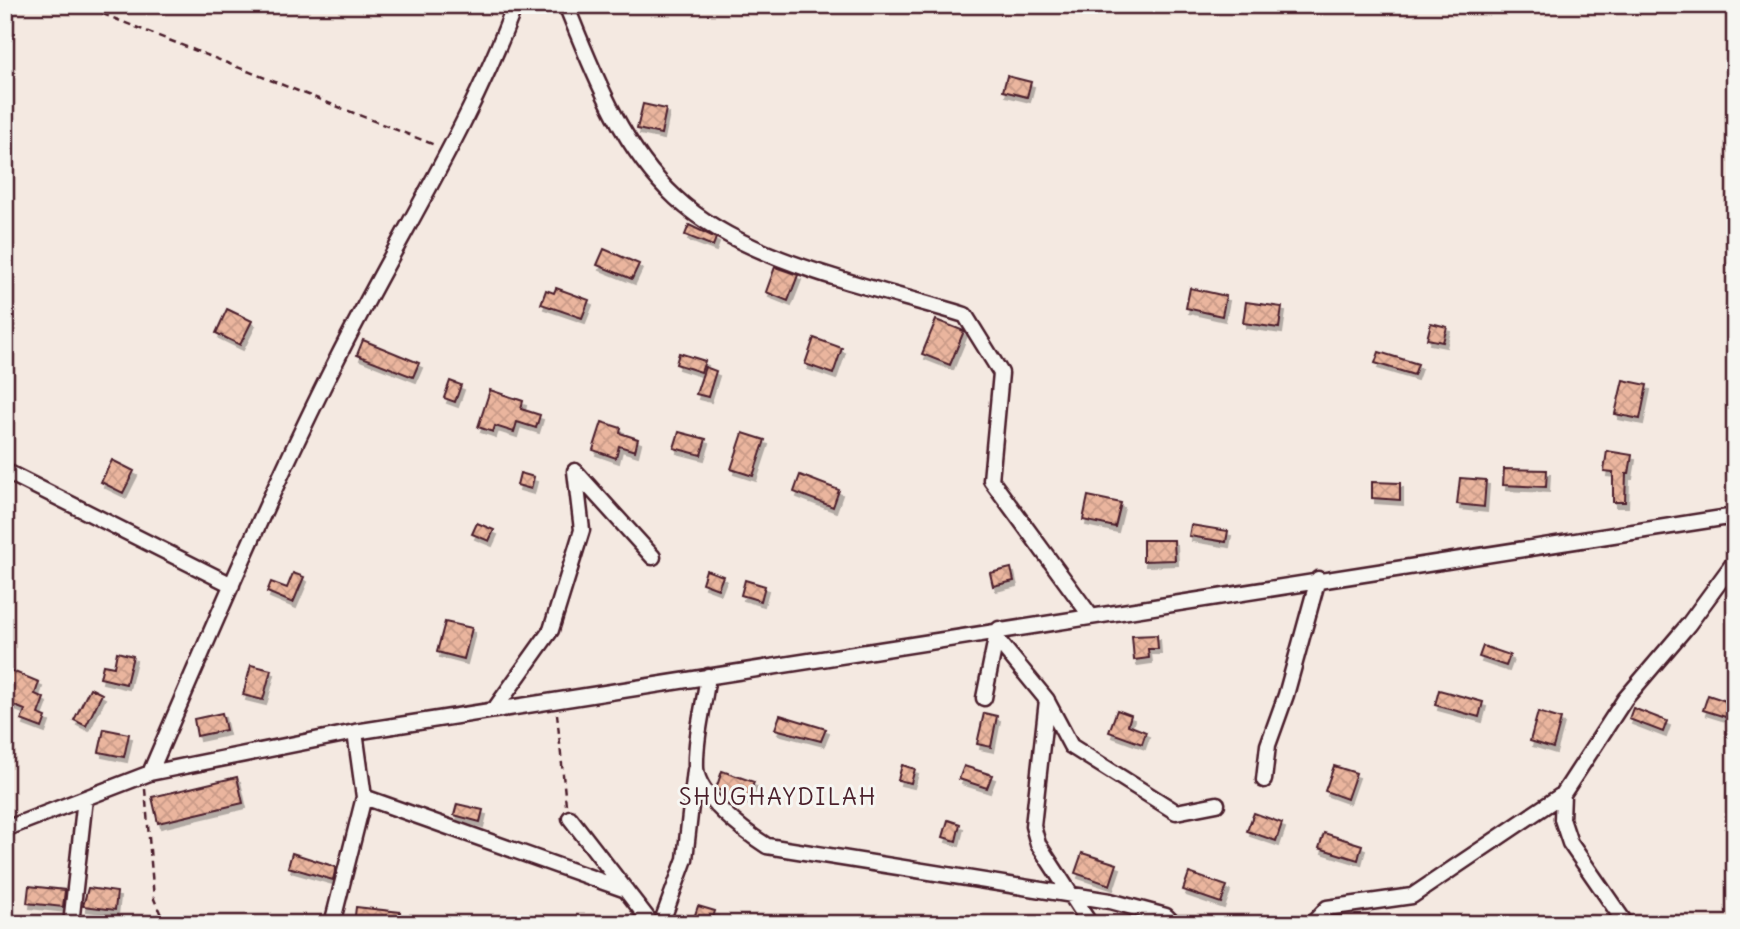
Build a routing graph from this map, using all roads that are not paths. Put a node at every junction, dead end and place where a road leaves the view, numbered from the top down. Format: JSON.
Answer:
{"nodes":[{"id":1,"x":515,"y":5,"type":"edge"},
{"id":2,"x":566,"y":5,"type":"edge"},
{"id":3,"x":5,"y":471,"type":"edge"},
{"id":4,"x":1735,"y":516,"type":"edge"},
{"id":5,"x":653,"y":557,"type":"dead end"},
{"id":6,"x":1735,"y":561,"type":"edge"},
{"id":7,"x":1318,"y":579,"type":"junction"},
{"id":8,"x":232,"y":585,"type":"junction"},
{"id":9,"x":1090,"y":615,"type":"junction"},
{"id":10,"x":997,"y":633,"type":"junction"},
{"id":11,"x":708,"y":676,"type":"junction"},
{"id":12,"x":984,"y":698,"type":"dead end"},
{"id":13,"x":1047,"y":699,"type":"junction"},
{"id":14,"x":494,"y":710,"type":"junction"},
{"id":15,"x":355,"y":732,"type":"junction"},
{"id":16,"x":695,"y":770,"type":"junction"},
{"id":17,"x":147,"y":774,"type":"junction"},
{"id":18,"x":1264,"y":780,"type":"dead end"},
{"id":19,"x":1563,"y":794,"type":"junction"},
{"id":20,"x":364,"y":797,"type":"junction"},
{"id":21,"x":85,"y":798,"type":"junction"},
{"id":22,"x":1217,"y":804,"type":"dead end"},
{"id":23,"x":570,"y":818,"type":"road end"},
{"id":24,"x":5,"y":828,"type":"edge"},
{"id":25,"x":626,"y":890,"type":"junction"},
{"id":26,"x":1069,"y":895,"type":"junction"},
{"id":27,"x":71,"y":924,"type":"edge"},
{"id":28,"x":332,"y":924,"type":"edge"},
{"id":29,"x":652,"y":924,"type":"edge"},
{"id":30,"x":661,"y":924,"type":"edge"},
{"id":31,"x":1090,"y":924,"type":"edge"},
{"id":32,"x":1174,"y":924,"type":"edge"},
{"id":33,"x":1312,"y":924,"type":"edge"},
{"id":34,"x":1626,"y":924,"type":"edge"}],
"edges":[{"from":1,"to":8,"type":"street"},
{"from":2,"to":9,"type":"street"},
{"from":3,"to":8,"type":"street"},
{"from":4,"to":7,"type":"street"},
{"from":5,"to":14,"type":"street"},
{"from":6,"to":19,"type":"street"},
{"from":7,"to":9,"type":"street"},
{"from":7,"to":18,"type":"street"},
{"from":8,"to":17,"type":"street"},
{"from":9,"to":10,"type":"street"},
{"from":10,"to":11,"type":"street"},
{"from":10,"to":12,"type":"street"},
{"from":10,"to":13,"type":"street"},
{"from":11,"to":14,"type":"street"},
{"from":11,"to":16,"type":"street"},
{"from":13,"to":22,"type":"street"},
{"from":13,"to":26,"type":"street"},
{"from":14,"to":15,"type":"street"},
{"from":15,"to":17,"type":"street"},
{"from":15,"to":20,"type":"street"},
{"from":16,"to":26,"type":"street"},
{"from":16,"to":30,"type":"street"},
{"from":17,"to":21,"type":"street"},
{"from":19,"to":33,"type":"street"},
{"from":19,"to":34,"type":"street"},
{"from":20,"to":25,"type":"street"},
{"from":20,"to":28,"type":"street"},
{"from":21,"to":24,"type":"street"},
{"from":21,"to":27,"type":"street"},
{"from":23,"to":25,"type":"street"},
{"from":25,"to":29,"type":"street"},
{"from":26,"to":31,"type":"street"},
{"from":26,"to":32,"type":"street"}]}
